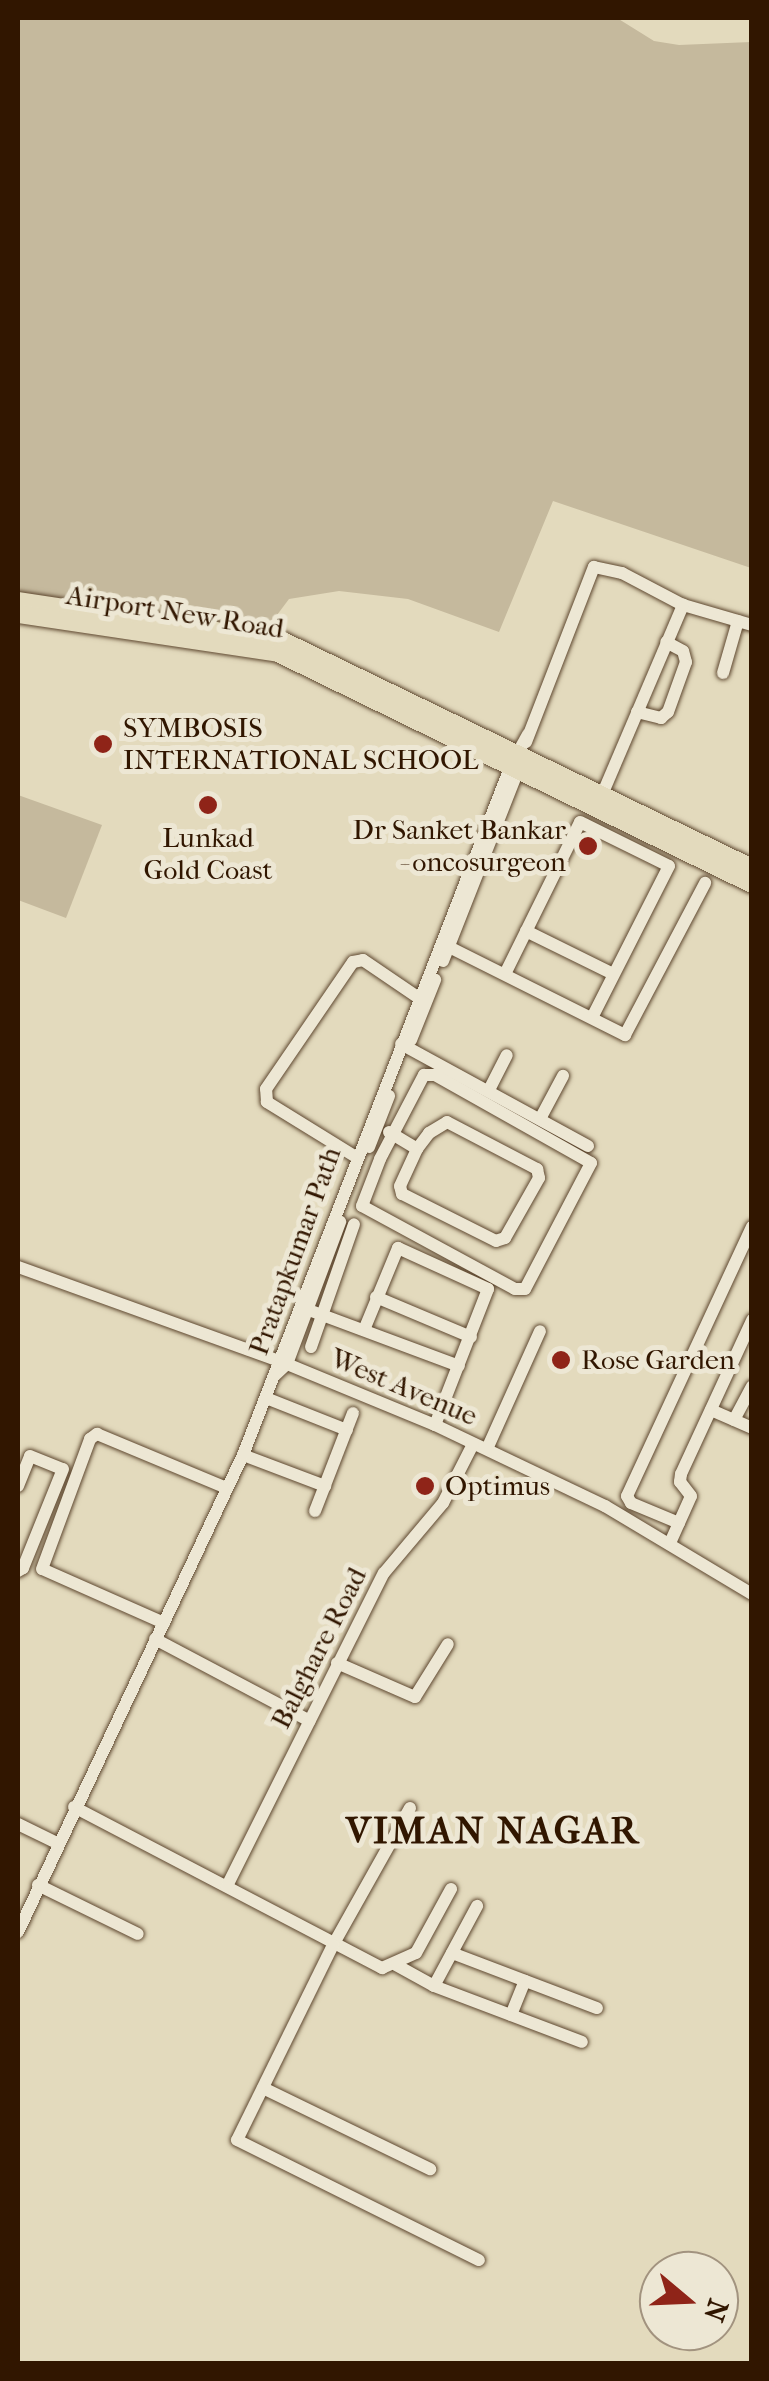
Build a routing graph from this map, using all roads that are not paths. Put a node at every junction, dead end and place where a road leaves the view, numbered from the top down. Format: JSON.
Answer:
{"nodes":[{"id":1,"x":18,"y":601,"type":"edge"},
{"id":2,"x":683,"y":605,"type":"junction"},
{"id":3,"x":18,"y":614,"type":"edge"},
{"id":4,"x":745,"y":623,"type":"edge"},
{"id":5,"x":666,"y":642,"type":"junction"},
{"id":6,"x":724,"y":673,"type":"dead end"},
{"id":7,"x":637,"y":712,"type":"junction"},
{"id":8,"x":517,"y":761,"type":"junction"},
{"id":9,"x":602,"y":795,"type":"junction"},
{"id":10,"x":752,"y":868,"type":"edge"},
{"id":11,"x":705,"y":883,"type":"dead end"},
{"id":12,"x":752,"y":884,"type":"edge"},
{"id":13,"x":455,"y":919,"type":"junction"},
{"id":14,"x":526,"y":931,"type":"junction"},
{"id":15,"x":449,"y":947,"type":"junction"},
{"id":16,"x":505,"y":974,"type":"junction"},
{"id":17,"x":613,"y":974,"type":"junction"},
{"id":18,"x":419,"y":998,"type":"junction"},
{"id":19,"x":592,"y":1016,"type":"junction"},
{"id":20,"x":405,"y":1046,"type":"junction"},
{"id":21,"x":507,"y":1055,"type":"dead end"},
{"id":22,"x":562,"y":1076,"type":"dead end"},
{"id":23,"x":489,"y":1090,"type":"junction"},
{"id":24,"x":540,"y":1120,"type":"junction"},
{"id":25,"x":378,"y":1126,"type":"junction"},
{"id":26,"x":392,"y":1134,"type":"junction"},
{"id":27,"x":588,"y":1146,"type":"dead end"},
{"id":28,"x":418,"y":1149,"type":"junction"},
{"id":29,"x":356,"y":1158,"type":"junction"},
{"id":30,"x":343,"y":1201,"type":"junction"},
{"id":31,"x":354,"y":1224,"type":"dead end"},
{"id":32,"x":752,"y":1228,"type":"edge"},
{"id":33,"x":18,"y":1267,"type":"edge"},
{"id":34,"x":376,"y":1297,"type":"junction"},
{"id":35,"x":306,"y":1309,"type":"junction"},
{"id":36,"x":322,"y":1314,"type":"junction"},
{"id":37,"x":752,"y":1320,"type":"edge"},
{"id":38,"x":364,"y":1330,"type":"junction"},
{"id":39,"x":540,"y":1331,"type":"dead end"},
{"id":40,"x":471,"y":1337,"type":"junction"},
{"id":41,"x":311,"y":1346,"type":"dead end"},
{"id":42,"x":281,"y":1361,"type":"junction"},
{"id":43,"x":459,"y":1366,"type":"junction"},
{"id":44,"x":752,"y":1386,"type":"edge"},
{"id":45,"x":266,"y":1398,"type":"junction"},
{"id":46,"x":711,"y":1410,"type":"junction"},
{"id":47,"x":353,"y":1413,"type":"dead end"},
{"id":48,"x":734,"y":1420,"type":"junction"},
{"id":49,"x":436,"y":1425,"type":"junction"},
{"id":50,"x":752,"y":1428,"type":"edge"},
{"id":51,"x":346,"y":1430,"type":"junction"},
{"id":52,"x":480,"y":1446,"type":"junction"},
{"id":53,"x":243,"y":1455,"type":"junction"},
{"id":54,"x":18,"y":1486,"type":"edge"},
{"id":55,"x":325,"y":1486,"type":"junction"},
{"id":56,"x":227,"y":1488,"type":"junction"},
{"id":57,"x":316,"y":1511,"type":"dead end"},
{"id":58,"x":679,"y":1523,"type":"junction"},
{"id":59,"x":670,"y":1543,"type":"junction"},
{"id":60,"x":18,"y":1571,"type":"edge"},
{"id":61,"x":752,"y":1594,"type":"edge"},
{"id":62,"x":164,"y":1623,"type":"junction"},
{"id":63,"x":156,"y":1639,"type":"junction"},
{"id":64,"x":448,"y":1644,"type":"dead end"},
{"id":65,"x":337,"y":1663,"type":"junction"},
{"id":66,"x":310,"y":1721,"type":"junction"},
{"id":67,"x":74,"y":1807,"type":"junction"},
{"id":68,"x":410,"y":1808,"type":"dead end"},
{"id":69,"x":18,"y":1824,"type":"edge"},
{"id":70,"x":57,"y":1843,"type":"junction"},
{"id":71,"x":38,"y":1885,"type":"junction"},
{"id":72,"x":226,"y":1886,"type":"junction"},
{"id":73,"x":451,"y":1889,"type":"dead end"},
{"id":74,"x":476,"y":1906,"type":"dead end"},
{"id":75,"x":18,"y":1932,"type":"edge"},
{"id":76,"x":138,"y":1934,"type":"dead end"},
{"id":77,"x":334,"y":1945,"type":"junction"},
{"id":78,"x":452,"y":1953,"type":"junction"},
{"id":79,"x":396,"y":1965,"type":"junction"},
{"id":80,"x":525,"y":1980,"type":"junction"},
{"id":81,"x":434,"y":1986,"type":"junction"},
{"id":82,"x":598,"y":2008,"type":"dead end"},
{"id":83,"x":510,"y":2015,"type":"junction"},
{"id":84,"x":582,"y":2042,"type":"dead end"},
{"id":85,"x":263,"y":2088,"type":"junction"},
{"id":86,"x":430,"y":2169,"type":"dead end"},
{"id":87,"x":479,"y":2260,"type":"dead end"}],
"edges":[{"from":1,"to":8,"type":"main road","name":"Airport New Road"},
{"from":2,"to":4,"type":"street"},
{"from":2,"to":5,"type":"street"},
{"from":2,"to":8,"type":"street","name":"Pratapkumar Path"},
{"from":3,"to":8,"type":"main road","name":"Airport New Road"},
{"from":4,"to":6,"type":"street"},
{"from":5,"to":7,"type":"street"},
{"from":5,"to":7,"type":"street"},
{"from":7,"to":9,"type":"street"},
{"from":8,"to":9,"type":"main road","name":"Airport New Road"},
{"from":8,"to":12,"type":"main road","name":"Airport New Road"},
{"from":8,"to":13,"type":"street","name":"Pratapkumar Path"},
{"from":9,"to":10,"type":"main road","name":"Airport New Road"},
{"from":11,"to":19,"type":"street"},
{"from":13,"to":15,"type":"street","name":"Pratapkumar Path"},
{"from":13,"to":18,"type":"street","name":"Pratapkumar Path"},
{"from":14,"to":16,"type":"street"},
{"from":14,"to":17,"type":"street"},
{"from":14,"to":17,"type":"street"},
{"from":15,"to":16,"type":"street"},
{"from":15,"to":20,"type":"street","name":"Pratapkumar Path"},
{"from":16,"to":19,"type":"street"},
{"from":17,"to":19,"type":"street"},
{"from":18,"to":20,"type":"street","name":"Pratapkumar Path"},
{"from":18,"to":29,"type":"street"},
{"from":20,"to":23,"type":"street"},
{"from":20,"to":25,"type":"street","name":"Pratapkumar Path"},
{"from":20,"to":29,"type":"street","name":"Pratapkumar Path"},
{"from":21,"to":23,"type":"street"},
{"from":22,"to":24,"type":"street"},
{"from":23,"to":24,"type":"street"},
{"from":24,"to":27,"type":"street"},
{"from":25,"to":26,"type":"street"},
{"from":25,"to":30,"type":"street","name":"Pratapkumar Path"},
{"from":26,"to":26,"type":"street"},
{"from":26,"to":28,"type":"street"},
{"from":28,"to":28,"type":"street"},
{"from":29,"to":30,"type":"street","name":"Pratapkumar Path"},
{"from":30,"to":35,"type":"street","name":"Pratapkumar Path"},
{"from":30,"to":42,"type":"street","name":"Pratapkumar Path"},
{"from":31,"to":36,"type":"street"},
{"from":32,"to":58,"type":"street"},
{"from":33,"to":42,"type":"street","name":"West Avenue"},
{"from":34,"to":38,"type":"street"},
{"from":34,"to":40,"type":"street"},
{"from":34,"to":40,"type":"street"},
{"from":35,"to":36,"type":"street"},
{"from":35,"to":42,"type":"street","name":"Pratapkumar Path"},
{"from":36,"to":38,"type":"street"},
{"from":36,"to":41,"type":"street"},
{"from":37,"to":46,"type":"street"},
{"from":38,"to":43,"type":"street"},
{"from":39,"to":52,"type":"street","name":"Balghare Road"},
{"from":40,"to":43,"type":"street"},
{"from":42,"to":45,"type":"street","name":"Pratapkumar Path"},
{"from":42,"to":49,"type":"street","name":"West Avenue"},
{"from":43,"to":49,"type":"street"},
{"from":44,"to":48,"type":"street"},
{"from":45,"to":51,"type":"street"},
{"from":45,"to":53,"type":"street"},
{"from":46,"to":48,"type":"street"},
{"from":46,"to":58,"type":"street"},
{"from":47,"to":51,"type":"street"},
{"from":48,"to":50,"type":"street"},
{"from":49,"to":52,"type":"street","name":"West Avenue"},
{"from":51,"to":55,"type":"street"},
{"from":52,"to":59,"type":"street","name":"West Avenue"},
{"from":52,"to":65,"type":"street","name":"Balghare Road"},
{"from":53,"to":55,"type":"street"},
{"from":53,"to":56,"type":"street"},
{"from":54,"to":60,"type":"street"},
{"from":55,"to":57,"type":"street"},
{"from":56,"to":62,"type":"street"},
{"from":56,"to":62,"type":"street"},
{"from":58,"to":59,"type":"street"},
{"from":59,"to":61,"type":"street","name":"West Avenue"},
{"from":62,"to":63,"type":"street"},
{"from":63,"to":66,"type":"street"},
{"from":63,"to":67,"type":"street"},
{"from":64,"to":65,"type":"street"},
{"from":65,"to":66,"type":"street","name":"Balghare Road"},
{"from":66,"to":72,"type":"street","name":"Balghare Road"},
{"from":67,"to":70,"type":"street"},
{"from":67,"to":72,"type":"street"},
{"from":68,"to":77,"type":"street"},
{"from":69,"to":70,"type":"street"},
{"from":70,"to":71,"type":"street"},
{"from":71,"to":75,"type":"street"},
{"from":71,"to":76,"type":"street"},
{"from":72,"to":77,"type":"street"},
{"from":73,"to":79,"type":"street"},
{"from":74,"to":78,"type":"street"},
{"from":77,"to":79,"type":"street"},
{"from":77,"to":85,"type":"street"},
{"from":78,"to":80,"type":"street"},
{"from":78,"to":81,"type":"street"},
{"from":79,"to":81,"type":"street"},
{"from":80,"to":82,"type":"street"},
{"from":80,"to":83,"type":"street"},
{"from":81,"to":83,"type":"street"},
{"from":83,"to":84,"type":"street"},
{"from":85,"to":86,"type":"street"},
{"from":85,"to":87,"type":"street"}]}
